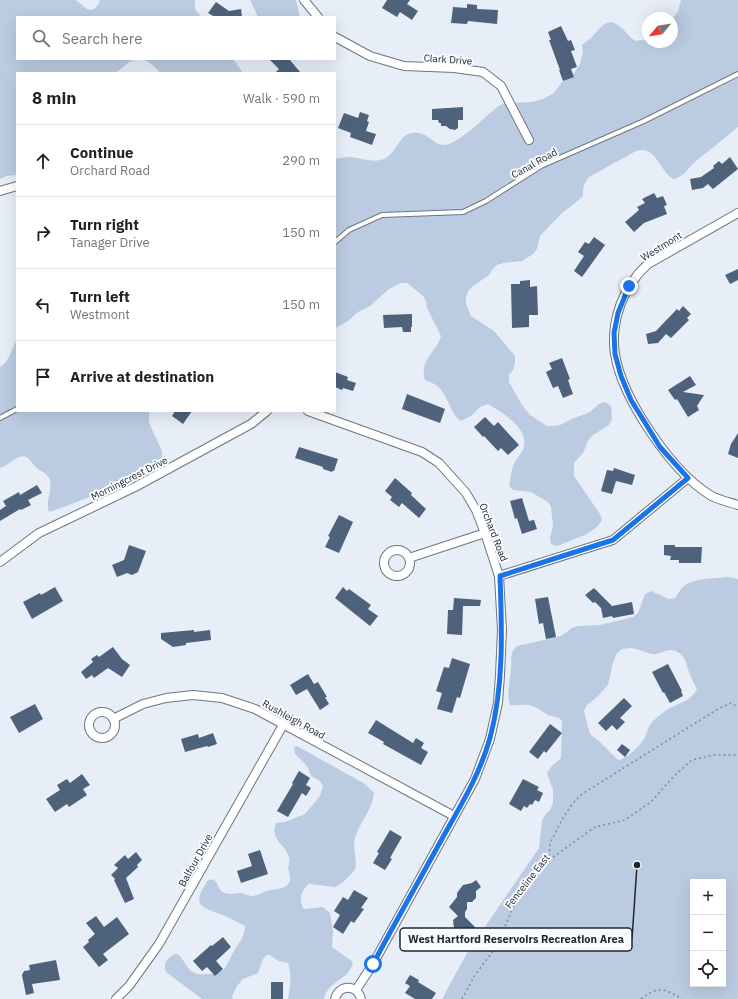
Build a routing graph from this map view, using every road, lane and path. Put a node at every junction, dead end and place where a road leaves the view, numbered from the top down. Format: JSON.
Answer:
{"nodes":[{"id":1,"x":304,"y":0,"type":"edge"},
{"id":2,"x":317,"y":16,"type":"edge"},
{"id":3,"x":336,"y":38,"type":"edge"},
{"id":4,"x":738,"y":74,"type":"edge"},
{"id":5,"x":529,"y":140,"type":"dead end"},
{"id":6,"x":16,"y":186,"type":"edge"},
{"id":7,"x":0,"y":191,"type":"edge"},
{"id":8,"x":738,"y":213,"type":"edge"},
{"id":9,"x":336,"y":241,"type":"edge"},
{"id":10,"x":16,"y":410,"type":"edge"},
{"id":11,"x":266,"y":412,"type":"edge"},
{"id":12,"x":311,"y":412,"type":"edge"},
{"id":13,"x":0,"y":418,"type":"edge"},
{"id":14,"x":688,"y":478,"type":"junction"},
{"id":15,"x":738,"y":505,"type":"edge"},
{"id":16,"x":485,"y":533,"type":"junction"},
{"id":17,"x":409,"y":558,"type":"dead end"},
{"id":18,"x":0,"y":562,"type":"edge"},
{"id":19,"x":500,"y":576,"type":"junction"},
{"id":20,"x":738,"y":707,"type":"edge"},
{"id":21,"x":113,"y":719,"type":"dead end"},
{"id":22,"x":283,"y":725,"type":"junction"},
{"id":23,"x":738,"y":755,"type":"edge"},
{"id":24,"x":454,"y":816,"type":"junction"},
{"id":25,"x":548,"y":861,"type":"junction"},
{"id":26,"x":356,"y":990,"type":"junction"},
{"id":27,"x":116,"y":999,"type":"edge"},
{"id":28,"x":336,"y":999,"type":"edge"},
{"id":29,"x":361,"y":999,"type":"edge"},
{"id":30,"x":462,"y":999,"type":"edge"},
{"id":31,"x":642,"y":999,"type":"edge"},
{"id":32,"x":682,"y":999,"type":"edge"}],
"edges":[{"from":1,"to":2,"type":"street"},
{"from":3,"to":5,"type":"street","name":"Clark Drive"},
{"from":4,"to":9,"type":"lane","name":"Canal Road"},
{"from":6,"to":7,"type":"street"},
{"from":8,"to":14,"type":"street","name":"Westmont"},
{"from":10,"to":13,"type":"lane"},
{"from":11,"to":18,"type":"street","name":"Morningcrest Drive"},
{"from":12,"to":16,"type":"street","name":"Orchard Road"},
{"from":14,"to":15,"type":"street","name":"Westmont"},
{"from":14,"to":19,"type":"street"},
{"from":16,"to":17,"type":"street"},
{"from":16,"to":19,"type":"street","name":"Orchard Road"},
{"from":19,"to":24,"type":"street","name":"Orchard Road"},
{"from":20,"to":25,"type":"path"},
{"from":21,"to":22,"type":"street","name":"Rushleigh Road"},
{"from":22,"to":24,"type":"street","name":"Rushleigh Road"},
{"from":22,"to":27,"type":"street","name":"Balfour Drive"},
{"from":23,"to":25,"type":"path","name":"Fenceline East"},
{"from":24,"to":26,"type":"street","name":"Orchard Road"},
{"from":25,"to":30,"type":"path","name":"Fenceline East"},
{"from":26,"to":28,"type":"street"},
{"from":26,"to":29,"type":"street"},
{"from":31,"to":32,"type":"path"}]}
